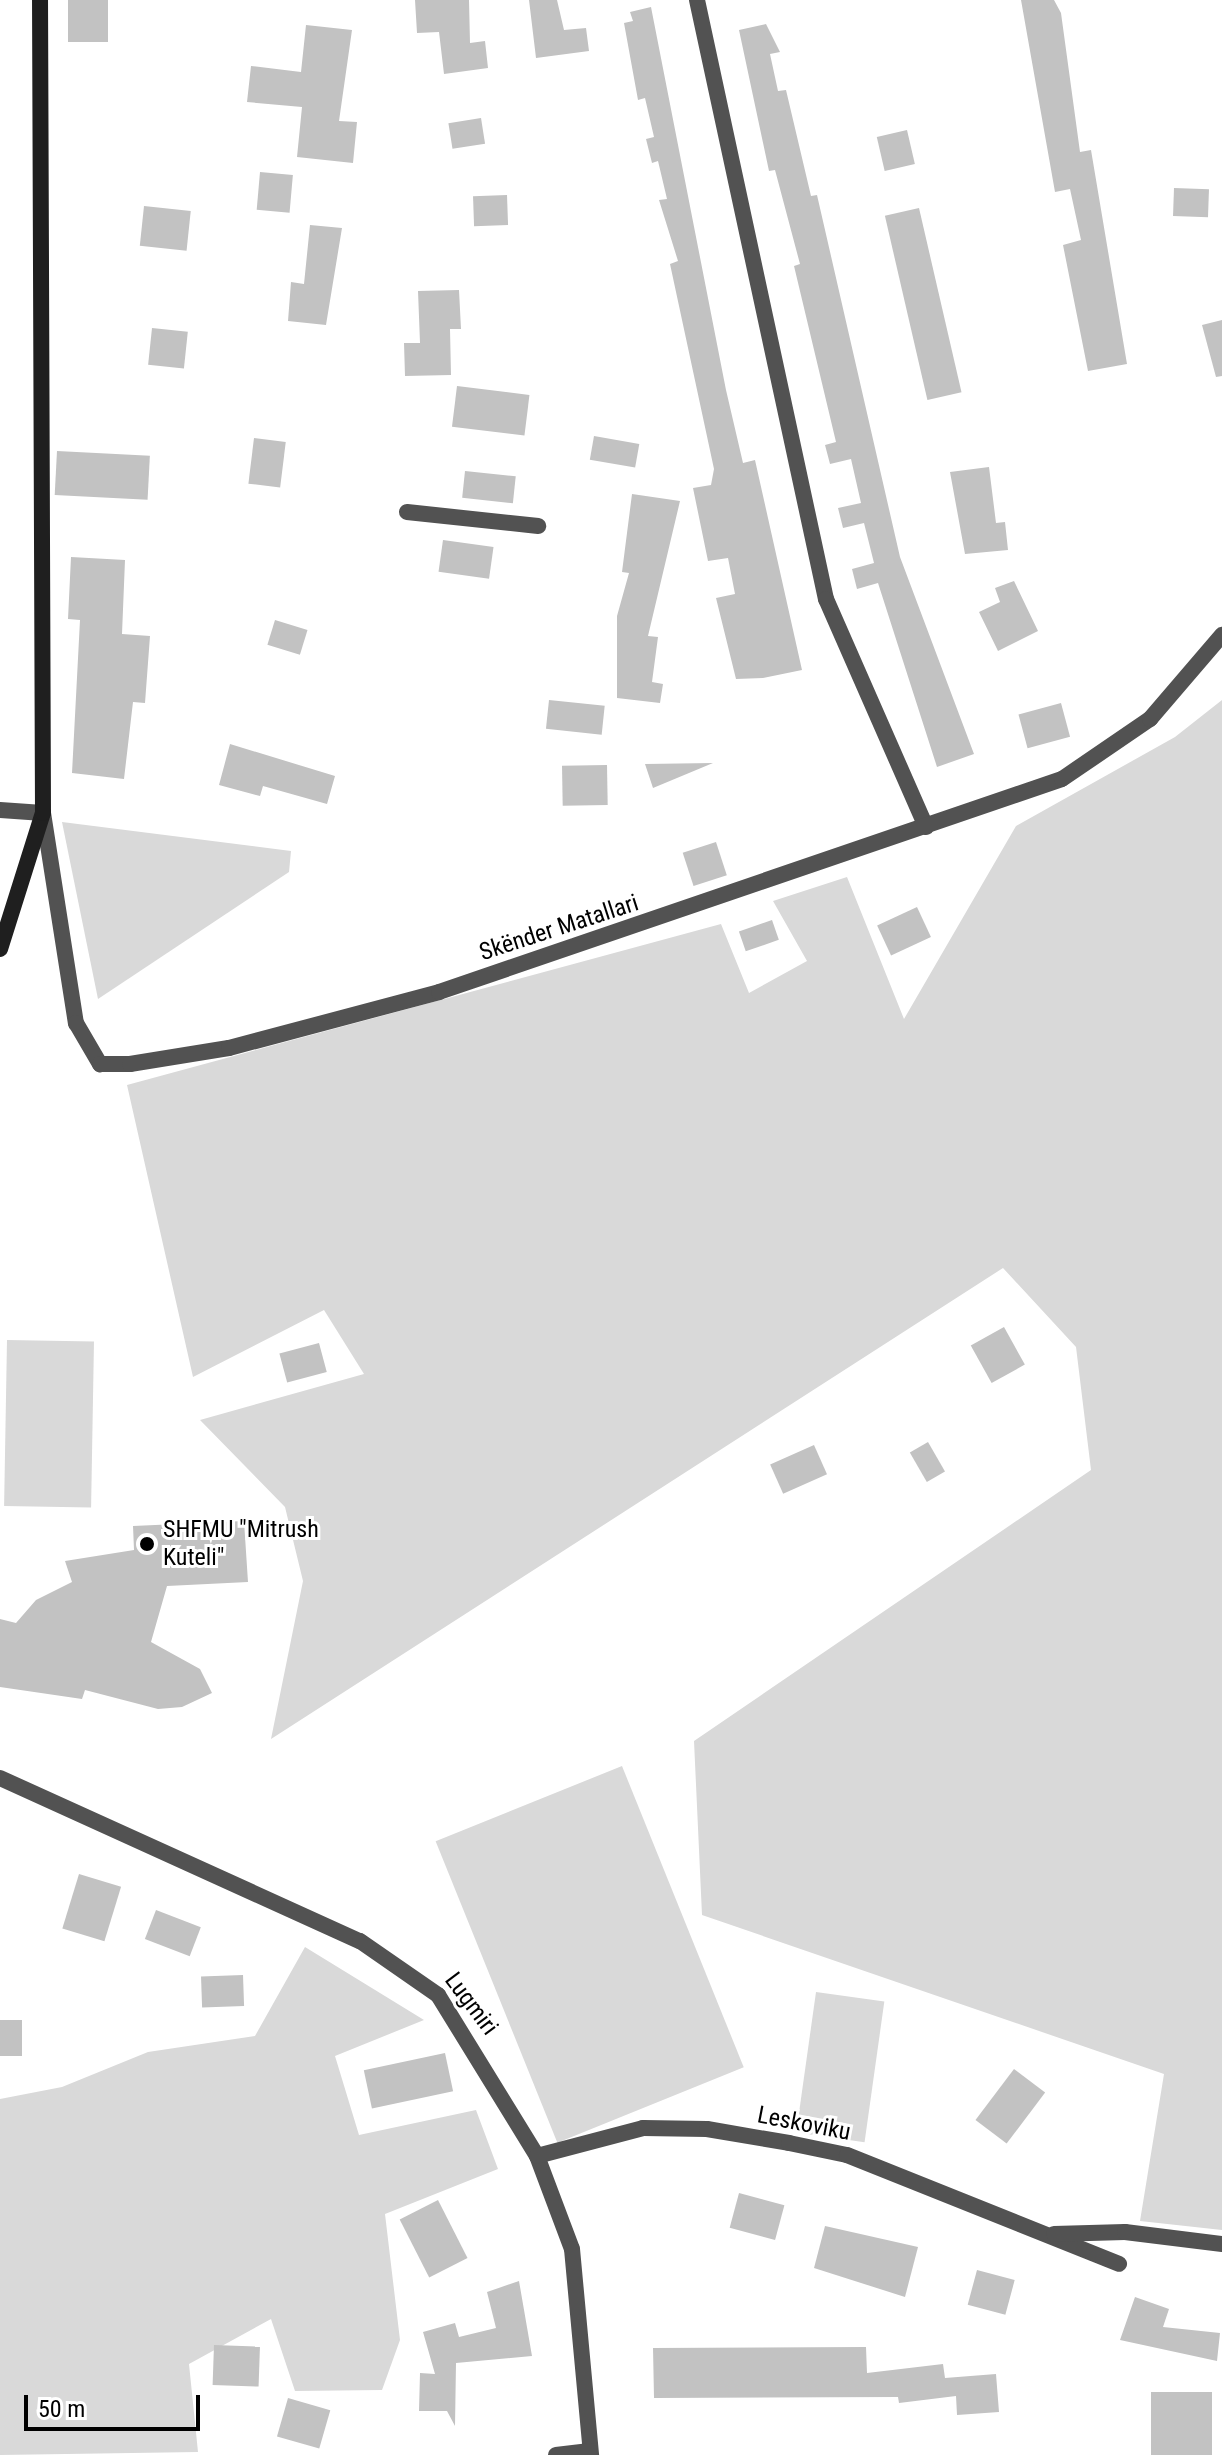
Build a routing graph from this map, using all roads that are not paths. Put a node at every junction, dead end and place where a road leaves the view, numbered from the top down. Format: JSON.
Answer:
{"nodes":[{"id":1,"x":40,"y":0,"type":"edge"},
{"id":2,"x":697,"y":0,"type":"edge"},
{"id":3,"x":407,"y":512,"type":"dead end"},
{"id":4,"x":538,"y":526,"type":"dead end"},
{"id":5,"x":1222,"y":635,"type":"edge"},
{"id":6,"x":0,"y":810,"type":"edge"},
{"id":7,"x":43,"y":813,"type":"junction"},
{"id":8,"x":926,"y":827,"type":"junction"},
{"id":9,"x":0,"y":949,"type":"edge"},
{"id":10,"x":0,"y":1778,"type":"edge"},
{"id":11,"x":537,"y":2156,"type":"junction"},
{"id":12,"x":1052,"y":2234,"type":"junction"},
{"id":13,"x":1222,"y":2244,"type":"edge"},
{"id":14,"x":1119,"y":2264,"type":"dead end"},
{"id":15,"x":590,"y":2453,"type":"edge"},
{"id":16,"x":556,"y":2455,"type":"edge"}],
"edges":[{"from":1,"to":7,"type":"street"},
{"from":2,"to":8,"type":"street"},
{"from":3,"to":4,"type":"street"},
{"from":5,"to":8,"type":"street","name":"Skënder Matallari"},
{"from":6,"to":7,"type":"street"},
{"from":7,"to":8,"type":"street","name":"Skënder Matallari"},
{"from":7,"to":9,"type":"street"},
{"from":10,"to":11,"type":"street","name":"Lugmiri"},
{"from":11,"to":12,"type":"street","name":"Leskoviku"},
{"from":11,"to":15,"type":"street","name":"Lugmiri"},
{"from":12,"to":13,"type":"street","name":"Leskoviku"},
{"from":12,"to":14,"type":"street","name":"Leskoviku"},
{"from":15,"to":16,"type":"street"}]}
